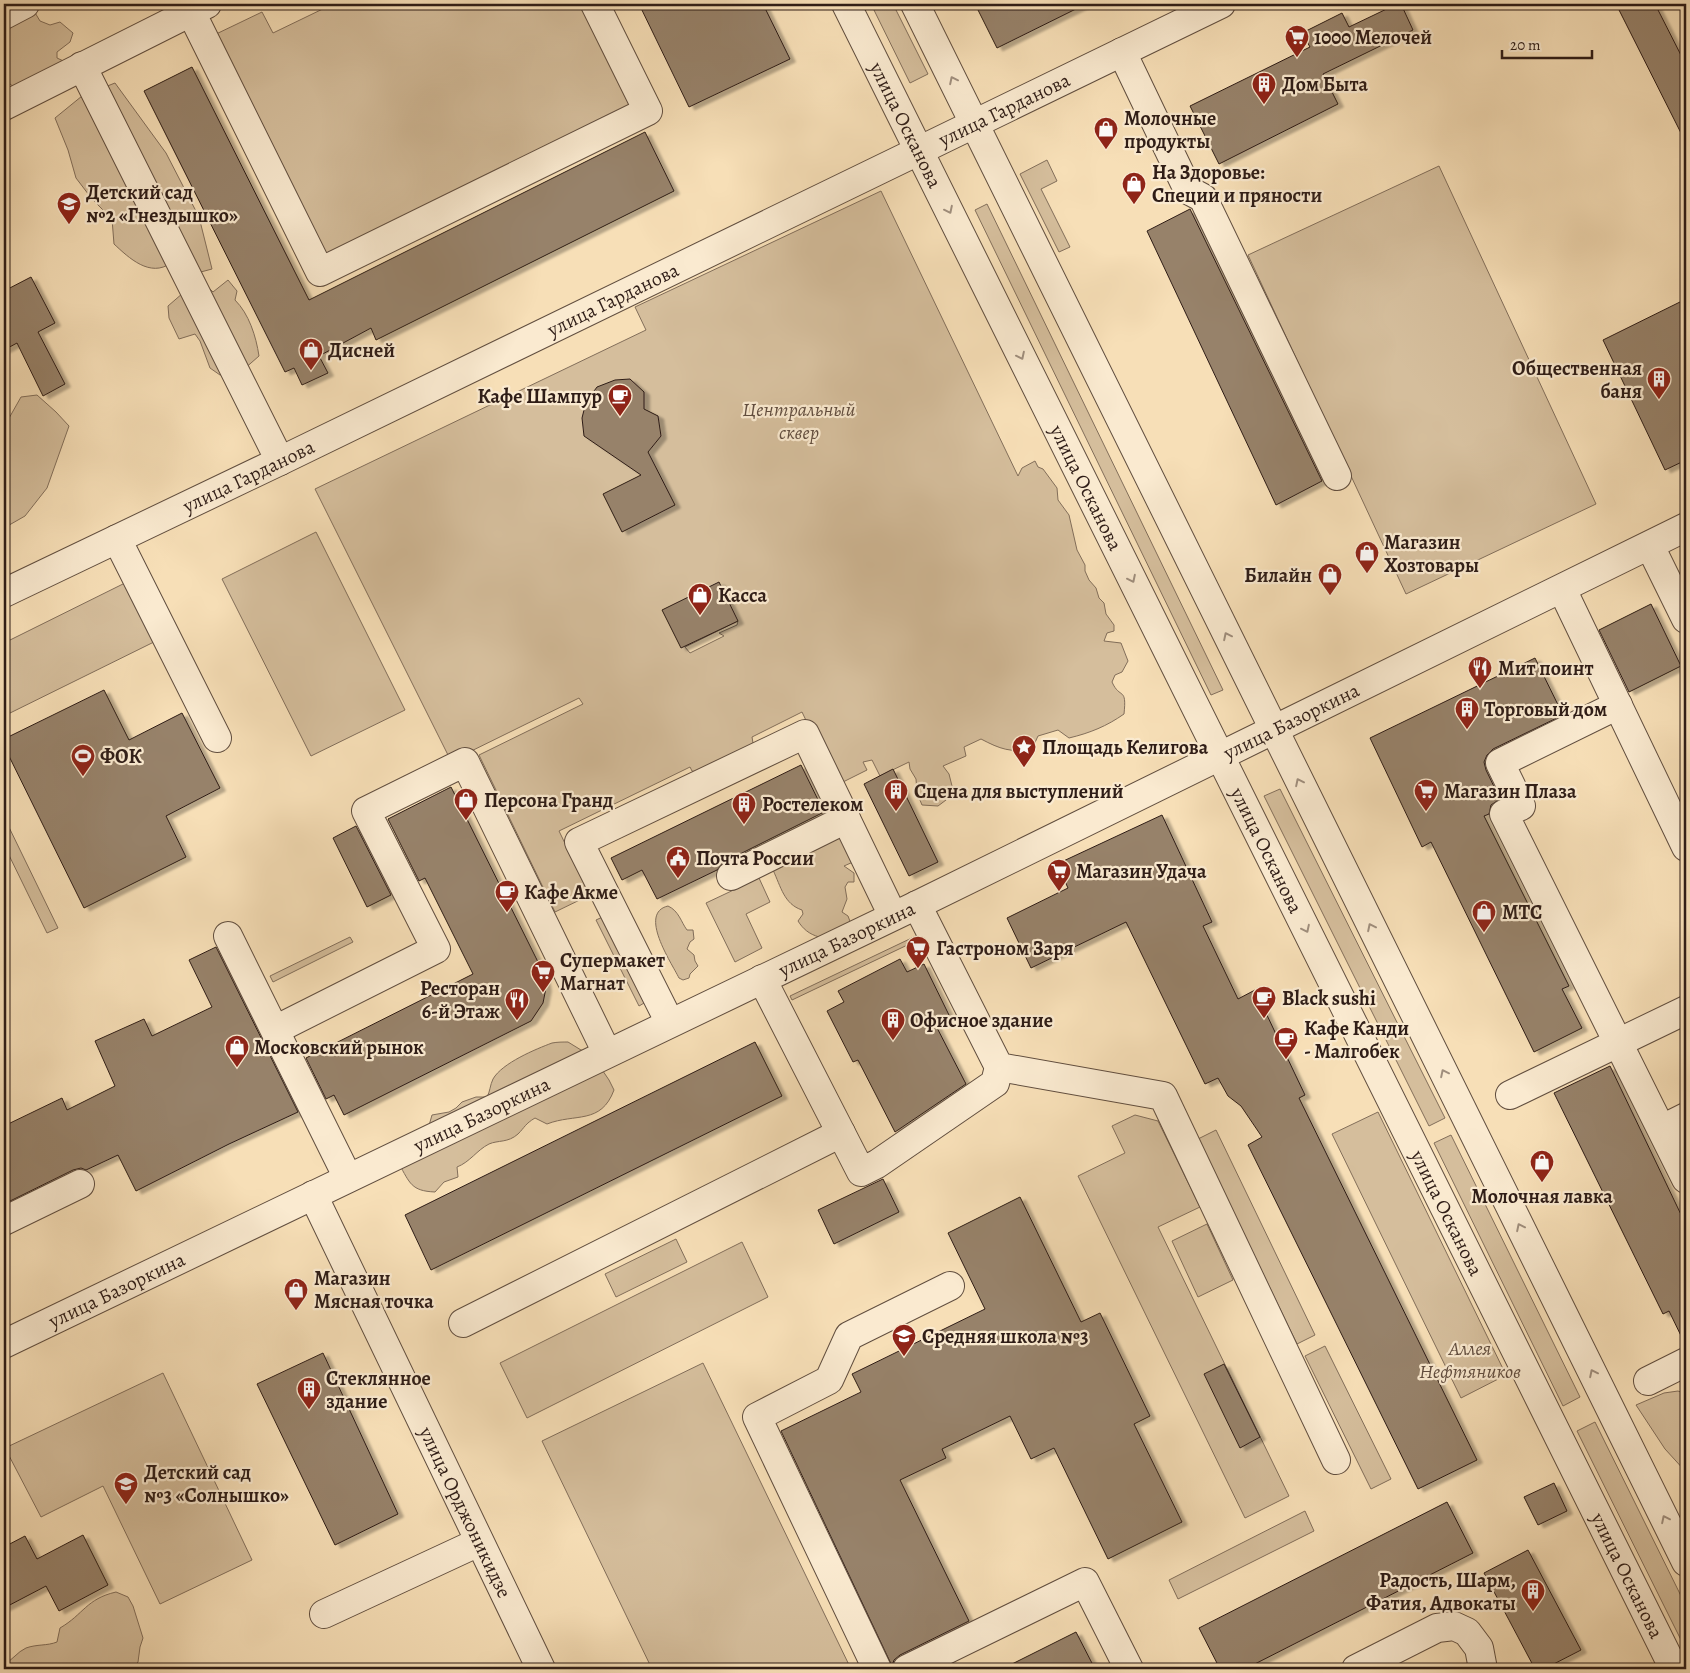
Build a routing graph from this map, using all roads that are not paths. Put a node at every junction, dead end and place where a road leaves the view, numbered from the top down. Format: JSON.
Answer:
{"nodes":[{"id":1,"x":25,"y":4,"type":"edge"},
{"id":2,"x":595,"y":4,"type":"edge"},
{"id":3,"x":846,"y":4,"type":"edge"},
{"id":4,"x":915,"y":4,"type":"edge"},
{"id":5,"x":1221,"y":4,"type":"edge"},
{"id":6,"x":199,"y":8,"type":"edge"},
{"id":7,"x":4,"y":15,"type":"edge"},
{"id":8,"x":1122,"y":52,"type":"junction"},
{"id":9,"x":82,"y":66,"type":"junction"},
{"id":10,"x":4,"y":106,"type":"edge"},
{"id":11,"x":974,"y":124,"type":"junction"},
{"id":12,"x":919,"y":151,"type":"junction"},
{"id":13,"x":280,"y":461,"type":"junction"},
{"id":14,"x":1337,"y":476,"type":"dead end"},
{"id":15,"x":1686,"y":528,"type":"edge"},
{"id":16,"x":117,"y":539,"type":"junction"},
{"id":17,"x":1650,"y":546,"type":"junction"},
{"id":18,"x":1562,"y":590,"type":"junction"},
{"id":19,"x":4,"y":593,"type":"edge"},
{"id":20,"x":1686,"y":619,"type":"edge"},
{"id":21,"x":1618,"y":705,"type":"junction"},
{"id":22,"x":1274,"y":731,"type":"junction"},
{"id":23,"x":217,"y":738,"type":"dead end"},
{"id":24,"x":1221,"y":756,"type":"junction"},
{"id":25,"x":846,"y":819,"type":"junction"},
{"id":26,"x":1686,"y":847,"type":"edge"},
{"id":27,"x":731,"y":876,"type":"dead end"},
{"id":28,"x":917,"y":905,"type":"junction"},
{"id":29,"x":893,"y":916,"type":"junction"},
{"id":30,"x":228,"y":936,"type":"dead end"},
{"id":31,"x":762,"y":979,"type":"junction"},
{"id":32,"x":1686,"y":1010,"type":"edge"},
{"id":33,"x":670,"y":1022,"type":"junction"},
{"id":34,"x":275,"y":1030,"type":"junction"},
{"id":35,"x":1619,"y":1042,"type":"junction"},
{"id":36,"x":606,"y":1053,"type":"junction"},
{"id":37,"x":998,"y":1067,"type":"junction"},
{"id":38,"x":1510,"y":1096,"type":"dead end"},
{"id":39,"x":1686,"y":1117,"type":"edge"},
{"id":40,"x":1662,"y":1129,"type":"junction"},
{"id":41,"x":841,"y":1134,"type":"junction"},
{"id":42,"x":348,"y":1178,"type":"junction"},
{"id":43,"x":1686,"y":1179,"type":"edge"},
{"id":44,"x":80,"y":1184,"type":"dead end"},
{"id":45,"x":313,"y":1195,"type":"junction"},
{"id":46,"x":4,"y":1221,"type":"edge"},
{"id":47,"x":950,"y":1286,"type":"dead end"},
{"id":48,"x":462,"y":1323,"type":"dead end"},
{"id":49,"x":4,"y":1344,"type":"edge"},
{"id":50,"x":1686,"y":1362,"type":"edge"},
{"id":51,"x":1648,"y":1381,"type":"dead end"},
{"id":52,"x":1336,"y":1460,"type":"dead end"},
{"id":53,"x":479,"y":1542,"type":"junction"},
{"id":54,"x":1686,"y":1562,"type":"edge"},
{"id":55,"x":324,"y":1614,"type":"dead end"},
{"id":56,"x":541,"y":1669,"type":"edge"},
{"id":57,"x":877,"y":1669,"type":"edge"},
{"id":58,"x":907,"y":1669,"type":"edge"},
{"id":59,"x":1129,"y":1669,"type":"edge"},
{"id":60,"x":1356,"y":1669,"type":"edge"},
{"id":61,"x":1483,"y":1669,"type":"edge"},
{"id":62,"x":1674,"y":1669,"type":"edge"}],
"edges":[{"from":1,"to":7,"type":"street"},
{"from":2,"to":6,"type":"street"},
{"from":3,"to":12,"type":"street","name":"улица Осканова"},
{"from":11,"to":4,"type":"street","one_way":true},
{"from":5,"to":8,"type":"street","name":"улица Гарданова"},
{"from":6,"to":9,"type":"street"},
{"from":8,"to":11,"type":"street","name":"улица Гарданова"},
{"from":8,"to":14,"type":"street"},
{"from":9,"to":10,"type":"street"},
{"from":9,"to":13,"type":"street"},
{"from":11,"to":12,"type":"street","name":"улица Гарданова"},
{"from":22,"to":11,"type":"street","one_way":true},
{"from":12,"to":13,"type":"street","name":"улица Гарданова"},
{"from":12,"to":24,"type":"street","name":"улица Осканова","one_way":true},
{"from":13,"to":16,"type":"street","name":"улица Гарданова"},
{"from":15,"to":17,"type":"street","name":"улица Базоркина"},
{"from":16,"to":19,"type":"street","name":"улица Гарданова"},
{"from":16,"to":23,"type":"street"},
{"from":17,"to":18,"type":"street","name":"улица Базоркина"},
{"from":17,"to":20,"type":"street"},
{"from":18,"to":21,"type":"street"},
{"from":18,"to":22,"type":"street","name":"улица Базоркина"},
{"from":21,"to":26,"type":"street"},
{"from":21,"to":35,"type":"street"},
{"from":22,"to":24,"type":"street","name":"улица Базоркина"},
{"from":54,"to":22,"type":"street","one_way":true},
{"from":24,"to":28,"type":"street","name":"улица Базоркина"},
{"from":24,"to":62,"type":"street","name":"улица Осканова","one_way":true},
{"from":25,"to":27,"type":"street"},
{"from":25,"to":29,"type":"street"},
{"from":25,"to":33,"type":"street"},
{"from":28,"to":29,"type":"street","name":"улица Базоркина"},
{"from":28,"to":37,"type":"street"},
{"from":29,"to":31,"type":"street","name":"улица Базоркина"},
{"from":30,"to":34,"type":"street"},
{"from":31,"to":33,"type":"street","name":"улица Базоркина"},
{"from":31,"to":41,"type":"street"},
{"from":32,"to":35,"type":"street"},
{"from":33,"to":36,"type":"street","name":"улица Базоркина"},
{"from":34,"to":36,"type":"street"},
{"from":34,"to":42,"type":"street"},
{"from":35,"to":38,"type":"street"},
{"from":35,"to":40,"type":"street"},
{"from":36,"to":42,"type":"street","name":"улица Базоркина"},
{"from":37,"to":41,"type":"street"},
{"from":37,"to":52,"type":"street"},
{"from":39,"to":40,"type":"street"},
{"from":40,"to":43,"type":"street"},
{"from":41,"to":48,"type":"street"},
{"from":42,"to":45,"type":"street","name":"улица Базоркина"},
{"from":44,"to":46,"type":"street"},
{"from":45,"to":49,"type":"street","name":"улица Базоркина"},
{"from":45,"to":53,"type":"street","name":"улица Орджоникидзе"},
{"from":47,"to":57,"type":"street"},
{"from":50,"to":51,"type":"street"},
{"from":53,"to":55,"type":"street"},
{"from":53,"to":56,"type":"street","name":"улица Орджоникидзе"},
{"from":58,"to":59,"type":"street"},
{"from":60,"to":61,"type":"street"}]}
